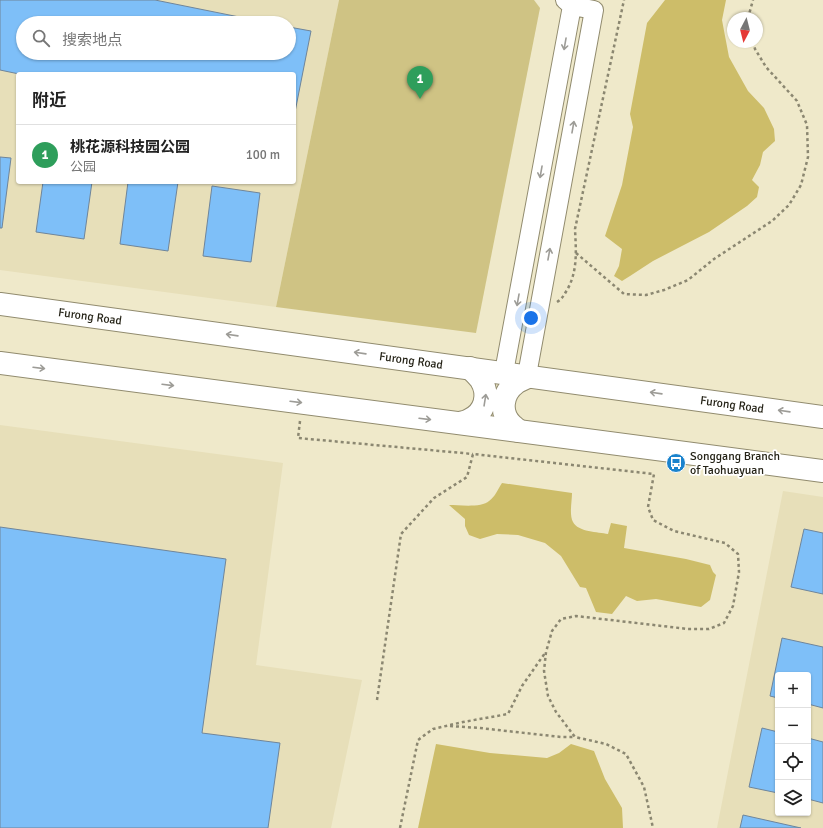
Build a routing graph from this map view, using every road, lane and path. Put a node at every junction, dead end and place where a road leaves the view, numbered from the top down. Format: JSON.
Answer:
{"nodes":[{"id":1,"x":624,"y":0,"type":"edge"},
{"id":2,"x":753,"y":0,"type":"edge"},
{"id":3,"x":569,"y":3,"type":"edge"},
{"id":4,"x":750,"y":12,"type":"edge"},
{"id":5,"x":755,"y":48,"type":"edge"},
{"id":6,"x":576,"y":253,"type":"junction"},
{"id":7,"x":0,"y":304,"type":"edge"},
{"id":8,"x":538,"y":314,"type":"junction"},
{"id":9,"x":0,"y":363,"type":"edge"},
{"id":10,"x":470,"y":368,"type":"junction"},
{"id":11,"x":504,"y":372,"type":"junction"},
{"id":12,"x":529,"y":376,"type":"junction"},
{"id":13,"x":302,"y":402,"type":"junction"},
{"id":14,"x":823,"y":417,"type":"edge"},
{"id":15,"x":460,"y":423,"type":"junction"},
{"id":16,"x":520,"y":431,"type":"junction"},
{"id":17,"x":473,"y":454,"type":"junction"},
{"id":18,"x":823,"y":471,"type":"edge"},
{"id":19,"x":546,"y":652,"type":"junction"},
{"id":20,"x":377,"y":700,"type":"dead end"},
{"id":21,"x":446,"y":726,"type":"junction"},
{"id":22,"x":575,"y":737,"type":"junction"},
{"id":23,"x":400,"y":828,"type":"edge"},
{"id":24,"x":652,"y":828,"type":"edge"}],
"edges":[{"from":1,"to":6,"type":"path"},
{"from":2,"to":4,"type":"path"},
{"from":8,"to":3,"type":"street","one_way":true},
{"from":3,"to":11,"type":"street","one_way":true},
{"from":5,"to":6,"type":"path"},
{"from":6,"to":8,"type":"path"},
{"from":10,"to":7,"type":"main road","name":"Furong Road","one_way":true},
{"from":8,"to":12,"type":"street"},
{"from":9,"to":13,"type":"main road","one_way":true},
{"from":10,"to":11,"type":"main road","name":"Furong Road"},
{"from":15,"to":10,"type":"main road","one_way":true},
{"from":11,"to":12,"type":"main road","name":"Furong Road"},
{"from":14,"to":12,"type":"main road","name":"Furong Road","one_way":true},
{"from":12,"to":16,"type":"main road"},
{"from":13,"to":15,"type":"main road","one_way":true},
{"from":13,"to":17,"type":"path"},
{"from":15,"to":16,"type":"main road"},
{"from":16,"to":18,"type":"main road"},
{"from":17,"to":19,"type":"path"},
{"from":17,"to":20,"type":"path"},
{"from":19,"to":21,"type":"path"},
{"from":19,"to":22,"type":"path"},
{"from":21,"to":22,"type":"path"},
{"from":21,"to":23,"type":"path"},
{"from":22,"to":24,"type":"path"}]}
